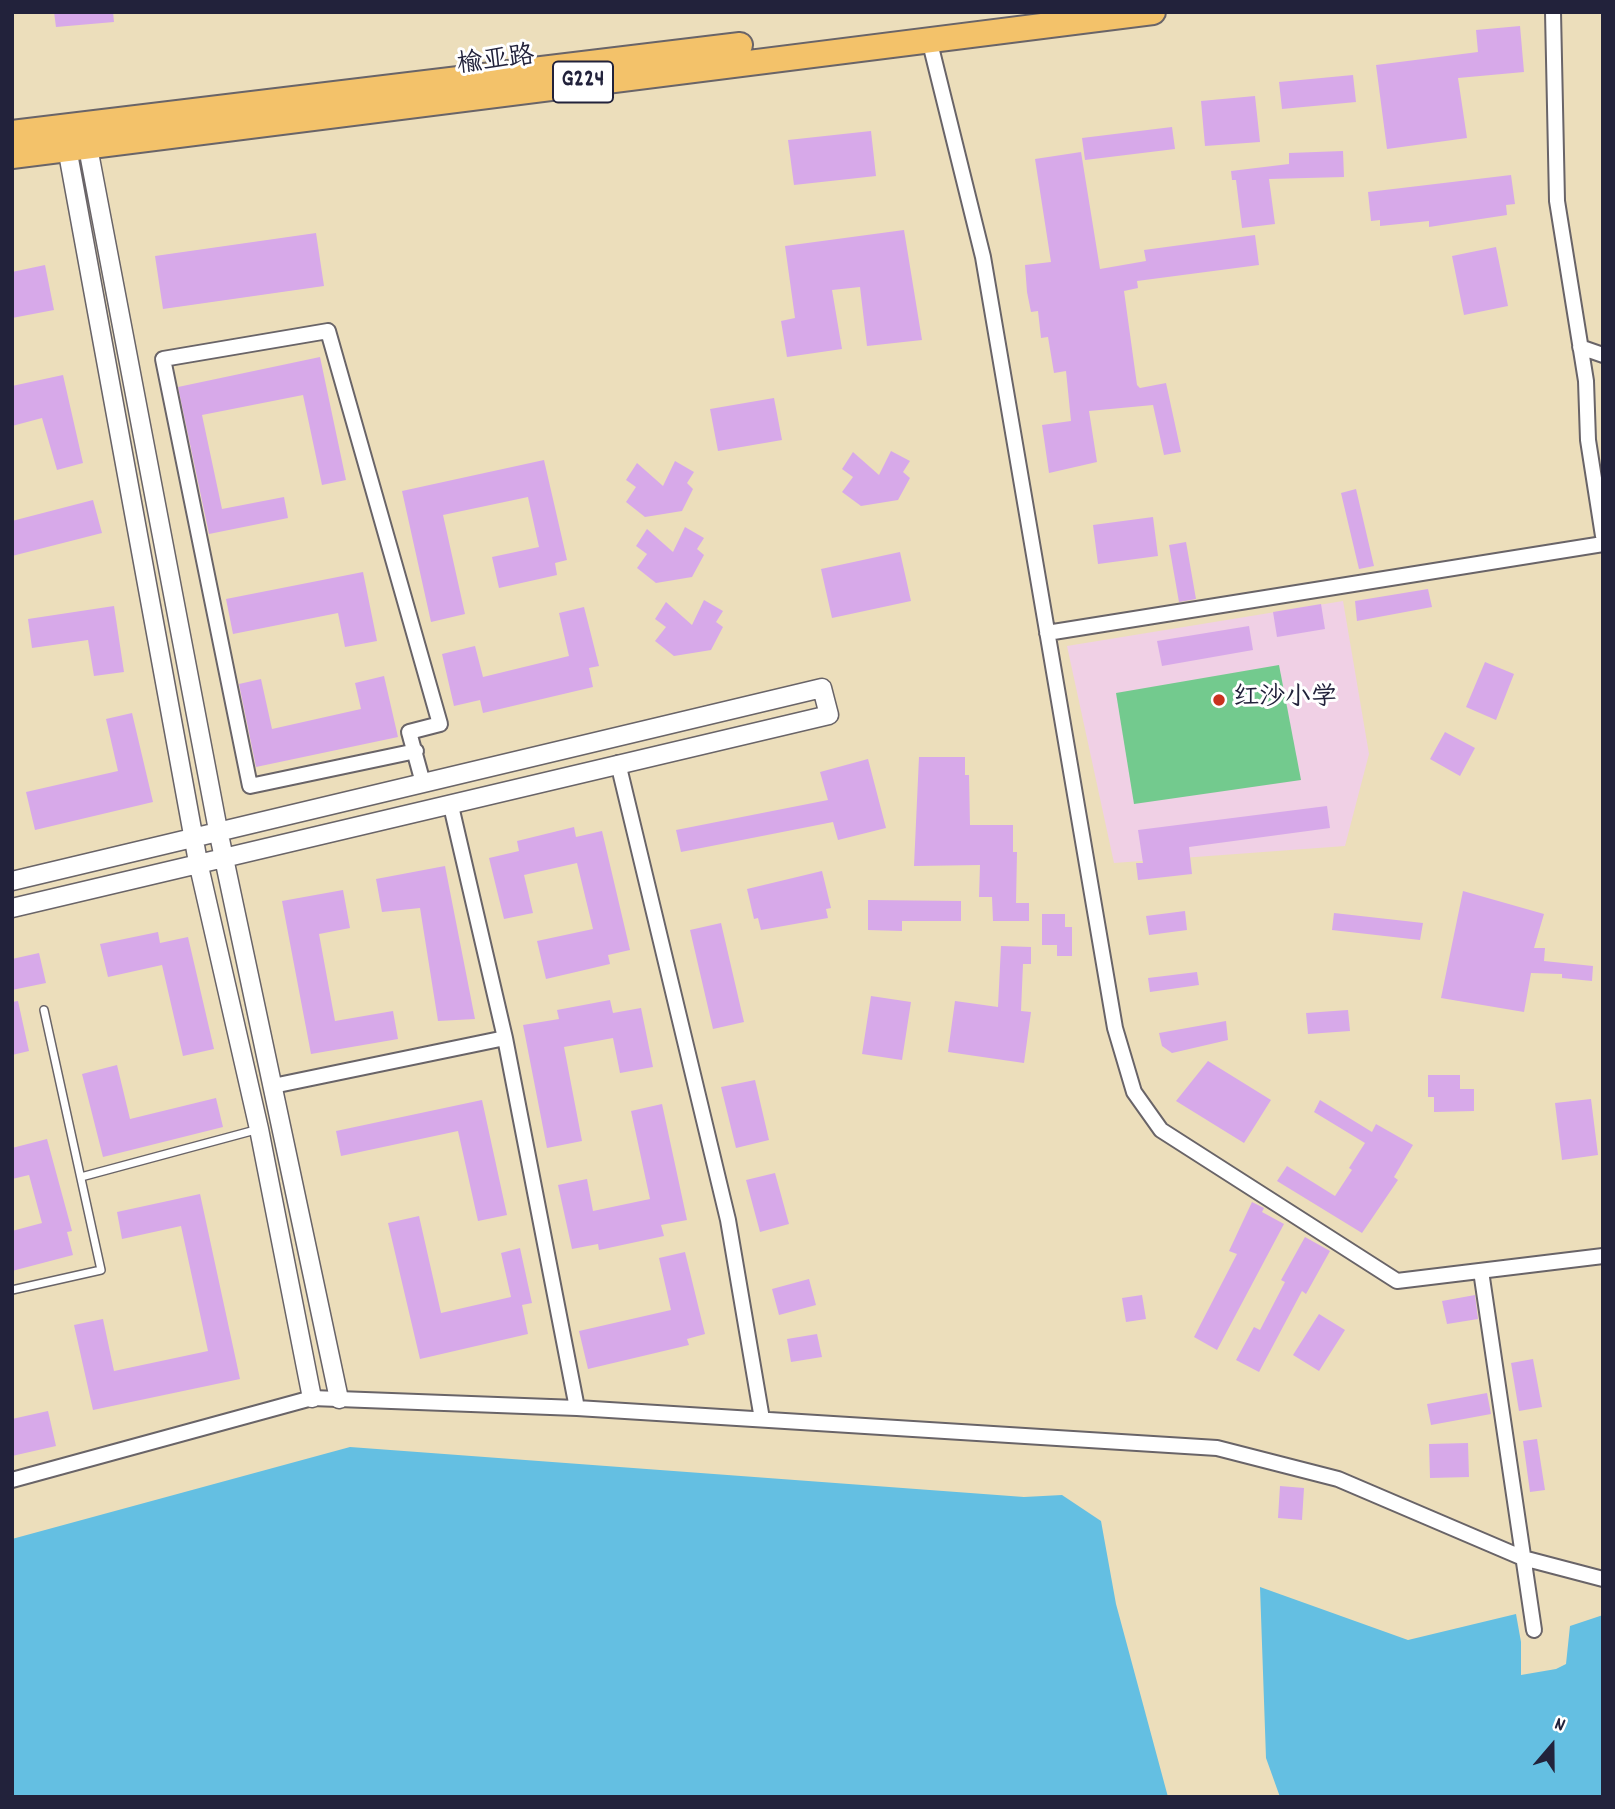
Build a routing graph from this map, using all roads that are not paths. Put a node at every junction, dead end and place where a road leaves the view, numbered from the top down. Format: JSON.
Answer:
{"nodes":[{"id":1,"x":1015,"y":12,"type":"edge"},
{"id":2,"x":1153,"y":12,"type":"edge"},
{"id":3,"x":1553,"y":12,"type":"edge"},
{"id":4,"x":929,"y":39,"type":"junction"},
{"id":5,"x":12,"y":133,"type":"edge"},
{"id":6,"x":75,"y":136,"type":"junction"},
{"id":7,"x":12,"y":156,"type":"edge"},
{"id":8,"x":1580,"y":347,"type":"junction"},
{"id":9,"x":1603,"y":355,"type":"edge"},
{"id":10,"x":1603,"y":536,"type":"edge"},
{"id":11,"x":1603,"y":544,"type":"edge"},
{"id":12,"x":1048,"y":633,"type":"junction"},
{"id":13,"x":415,"y":751,"type":"junction"},
{"id":14,"x":618,"y":763,"type":"junction"},
{"id":15,"x":423,"y":783,"type":"junction"},
{"id":16,"x":451,"y":806,"type":"junction"},
{"id":17,"x":218,"y":830,"type":"junction"},
{"id":18,"x":195,"y":835,"type":"junction"},
{"id":19,"x":224,"y":856,"type":"junction"},
{"id":20,"x":198,"y":862,"type":"junction"},
{"id":21,"x":12,"y":881,"type":"edge"},
{"id":22,"x":12,"y":908,"type":"edge"},
{"id":23,"x":44,"y":1010,"type":"dead end"},
{"id":24,"x":505,"y":1038,"type":"junction"},
{"id":25,"x":273,"y":1086,"type":"junction"},
{"id":26,"x":259,"y":1129,"type":"junction"},
{"id":27,"x":81,"y":1177,"type":"junction"},
{"id":28,"x":1603,"y":1256,"type":"edge"},
{"id":29,"x":1481,"y":1271,"type":"junction"},
{"id":30,"x":12,"y":1290,"type":"edge"},
{"id":31,"x":312,"y":1398,"type":"junction"},
{"id":32,"x":339,"y":1399,"type":"junction"},
{"id":33,"x":577,"y":1408,"type":"junction"},
{"id":34,"x":762,"y":1419,"type":"junction"},
{"id":35,"x":12,"y":1480,"type":"edge"},
{"id":36,"x":1523,"y":1558,"type":"junction"},
{"id":37,"x":1603,"y":1579,"type":"edge"},
{"id":38,"x":1534,"y":1630,"type":"dead end"}],
"edges":[{"from":1,"to":6,"type":"highway","name":"榆亚路","number":"G224"},
{"from":2,"to":4,"type":"highway","name":"榆亚路","number":"G224"},
{"from":3,"to":8,"type":"street"},
{"from":4,"to":6,"type":"highway","name":"榆亚路","number":"G224"},
{"from":4,"to":12,"type":"street"},
{"from":5,"to":6,"type":"highway","name":"榆亚路","number":"G224"},
{"from":6,"to":7,"type":"highway","name":"榆亚路","number":"G224"},
{"from":6,"to":17,"type":"street"},
{"from":6,"to":18,"type":"street"},
{"from":8,"to":9,"type":"street"},
{"from":8,"to":10,"type":"street"},
{"from":11,"to":12,"type":"street"},
{"from":12,"to":29,"type":"street"},
{"from":13,"to":13,"type":"street"},
{"from":13,"to":15,"type":"street"},
{"from":14,"to":15,"type":"street"},
{"from":14,"to":16,"type":"street"},
{"from":14,"to":34,"type":"street"},
{"from":15,"to":17,"type":"street"},
{"from":16,"to":19,"type":"street"},
{"from":16,"to":24,"type":"street"},
{"from":17,"to":18,"type":"street"},
{"from":17,"to":19,"type":"street"},
{"from":18,"to":20,"type":"street"},
{"from":18,"to":21,"type":"street"},
{"from":19,"to":20,"type":"street"},
{"from":19,"to":25,"type":"street"},
{"from":20,"to":22,"type":"street"},
{"from":20,"to":26,"type":"street"},
{"from":23,"to":27,"type":"lane"},
{"from":24,"to":25,"type":"street"},
{"from":24,"to":33,"type":"street"},
{"from":25,"to":32,"type":"street"},
{"from":26,"to":27,"type":"lane"},
{"from":26,"to":31,"type":"street"},
{"from":27,"to":30,"type":"lane"},
{"from":28,"to":29,"type":"street"},
{"from":29,"to":36,"type":"street"},
{"from":31,"to":32,"type":"street"},
{"from":31,"to":35,"type":"street"},
{"from":32,"to":33,"type":"street"},
{"from":33,"to":34,"type":"street"},
{"from":34,"to":36,"type":"street"},
{"from":36,"to":37,"type":"street"},
{"from":36,"to":38,"type":"street"}]}
